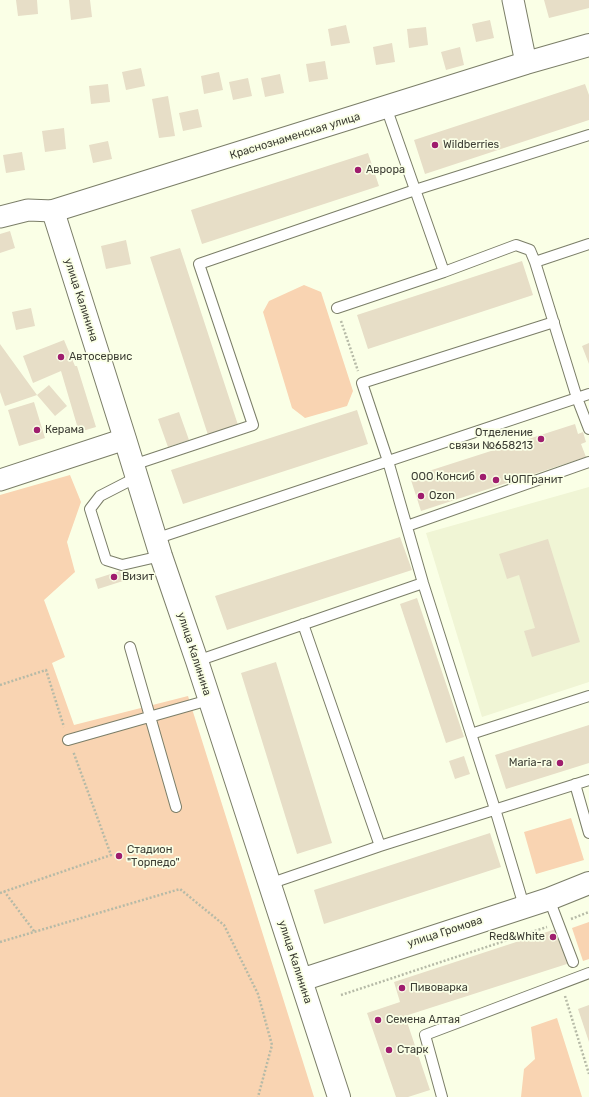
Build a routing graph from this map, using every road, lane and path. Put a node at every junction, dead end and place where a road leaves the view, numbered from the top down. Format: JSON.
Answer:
{"nodes":[{"id":1,"x":513,"y":0,"type":"edge"},
{"id":2,"x":589,"y":45,"type":"edge"},
{"id":3,"x":526,"y":63,"type":"junction"},
{"id":4,"x":386,"y":107,"type":"junction"},
{"id":5,"x":589,"y":136,"type":"edge"},
{"id":6,"x":415,"y":190,"type":"junction"},
{"id":7,"x":53,"y":211,"type":"junction"},
{"id":8,"x":0,"y":218,"type":"edge"},
{"id":9,"x":589,"y":244,"type":"edge"},
{"id":10,"x":535,"y":262,"type":"junction"},
{"id":11,"x":444,"y":272,"type":"junction"},
{"id":12,"x":337,"y":308,"type":"joint"},
{"id":13,"x":554,"y":322,"type":"junction"},
{"id":14,"x":362,"y":383,"type":"junction"},
{"id":15,"x":589,"y":394,"type":"edge"},
{"id":16,"x":577,"y":398,"type":"junction"},
{"id":17,"x":589,"y":429,"type":"edge"},
{"id":18,"x":126,"y":439,"type":"junction"},
{"id":19,"x":388,"y":461,"type":"junction"},
{"id":20,"x":589,"y":462,"type":"edge"},
{"id":21,"x":135,"y":471,"type":"junction"},
{"id":22,"x":0,"y":480,"type":"edge"},
{"id":23,"x":406,"y":526,"type":"junction"},
{"id":24,"x":158,"y":548,"type":"junction"},
{"id":25,"x":423,"y":583,"type":"junction"},
{"id":26,"x":303,"y":624,"type":"junction"},
{"id":27,"x":130,"y":647,"type":"dead end"},
{"id":28,"x":197,"y":661,"type":"junction"},
{"id":29,"x":0,"y":685,"type":"edge"},
{"id":30,"x":589,"y":696,"type":"edge"},
{"id":31,"x":209,"y":700,"type":"junction"},
{"id":32,"x":150,"y":717,"type":"junction"},
{"id":33,"x":471,"y":734,"type":"junction"},
{"id":34,"x":68,"y":740,"type":"junction"},
{"id":35,"x":589,"y":780,"type":"edge"},
{"id":36,"x":575,"y":784,"type":"junction"},
{"id":37,"x":176,"y":807,"type":"dead end"},
{"id":38,"x":495,"y":808,"type":"junction"},
{"id":39,"x":589,"y":833,"type":"edge"},
{"id":40,"x":380,"y":846,"type":"junction"},
{"id":41,"x":589,"y":883,"type":"edge"},
{"id":42,"x":269,"y":884,"type":"junction"},
{"id":43,"x":4,"y":892,"type":"junction"},
{"id":44,"x":0,"y":893,"type":"edge"},
{"id":45,"x":549,"y":899,"type":"junction"},
{"id":46,"x":524,"y":906,"type":"junction"},
{"id":47,"x":589,"y":912,"type":"edge"},
{"id":48,"x":559,"y":923,"type":"junction"},
{"id":49,"x":34,"y":931,"type":"junction"},
{"id":50,"x":0,"y":942,"type":"edge"},
{"id":51,"x":573,"y":962,"type":"dead end"},
{"id":52,"x":589,"y":973,"type":"edge"},
{"id":53,"x":301,"y":980,"type":"junction"},
{"id":54,"x":561,"y":983,"type":"junction"},
{"id":55,"x":341,"y":995,"type":"dead end"},
{"id":56,"x":589,"y":1074,"type":"edge"},
{"id":57,"x":258,"y":1097,"type":"edge"},
{"id":58,"x":339,"y":1097,"type":"edge"},
{"id":59,"x":442,"y":1097,"type":"edge"}],
"edges":[{"from":1,"to":3,"type":"street"},
{"from":2,"to":3,"type":"street","name":"Краснознаменская улица"},
{"from":3,"to":4,"type":"street","name":"Краснознаменская улица"},
{"from":4,"to":6,"type":"lane"},
{"from":4,"to":7,"type":"street","name":"Краснознаменская улица"},
{"from":5,"to":6,"type":"lane"},
{"from":6,"to":11,"type":"lane"},
{"from":6,"to":21,"type":"lane"},
{"from":7,"to":8,"type":"street","name":"Краснознаменская улица"},
{"from":7,"to":18,"type":"street","name":"улица Калинина"},
{"from":9,"to":10,"type":"lane"},
{"from":10,"to":11,"type":"lane"},
{"from":10,"to":13,"type":"lane"},
{"from":11,"to":12,"type":"lane"},
{"from":12,"to":14,"type":"path"},
{"from":13,"to":14,"type":"lane"},
{"from":13,"to":16,"type":"lane"},
{"from":14,"to":19,"type":"lane"},
{"from":15,"to":16,"type":"lane"},
{"from":16,"to":17,"type":"lane"},
{"from":16,"to":19,"type":"lane"},
{"from":18,"to":21,"type":"street","name":"улица Калинина"},
{"from":18,"to":22,"type":"street"},
{"from":19,"to":23,"type":"lane"},
{"from":19,"to":24,"type":"lane"},
{"from":20,"to":23,"type":"lane"},
{"from":21,"to":24,"type":"street","name":"улица Калинина"},
{"from":21,"to":24,"type":"lane"},
{"from":23,"to":25,"type":"lane"},
{"from":24,"to":28,"type":"street","name":"улица Калинина"},
{"from":25,"to":26,"type":"lane"},
{"from":25,"to":33,"type":"lane"},
{"from":26,"to":28,"type":"lane"},
{"from":26,"to":40,"type":"lane"},
{"from":27,"to":32,"type":"lane"},
{"from":28,"to":31,"type":"street","name":"улица Калинина"},
{"from":29,"to":34,"type":"path"},
{"from":30,"to":33,"type":"lane"},
{"from":31,"to":32,"type":"lane"},
{"from":31,"to":42,"type":"street","name":"улица Калинина"},
{"from":32,"to":34,"type":"lane"},
{"from":32,"to":37,"type":"lane"},
{"from":33,"to":38,"type":"lane"},
{"from":34,"to":43,"type":"path"},
{"from":35,"to":36,"type":"lane"},
{"from":36,"to":38,"type":"lane"},
{"from":36,"to":39,"type":"lane"},
{"from":38,"to":40,"type":"lane"},
{"from":38,"to":46,"type":"lane"},
{"from":40,"to":42,"type":"lane"},
{"from":41,"to":45,"type":"street","name":"улица Громова"},
{"from":42,"to":53,"type":"street","name":"улица Калинина"},
{"from":43,"to":44,"type":"path"},
{"from":43,"to":49,"type":"path"},
{"from":45,"to":46,"type":"street","name":"улица Громова"},
{"from":45,"to":48,"type":"lane"},
{"from":46,"to":53,"type":"street","name":"улица Громова"},
{"from":47,"to":48,"type":"path"},
{"from":48,"to":51,"type":"lane"},
{"from":48,"to":55,"type":"path"},
{"from":49,"to":50,"type":"path"},
{"from":49,"to":57,"type":"path"},
{"from":52,"to":54,"type":"lane"},
{"from":53,"to":58,"type":"street","name":"улица Калинина"},
{"from":54,"to":56,"type":"path"},
{"from":54,"to":59,"type":"lane"}]}
